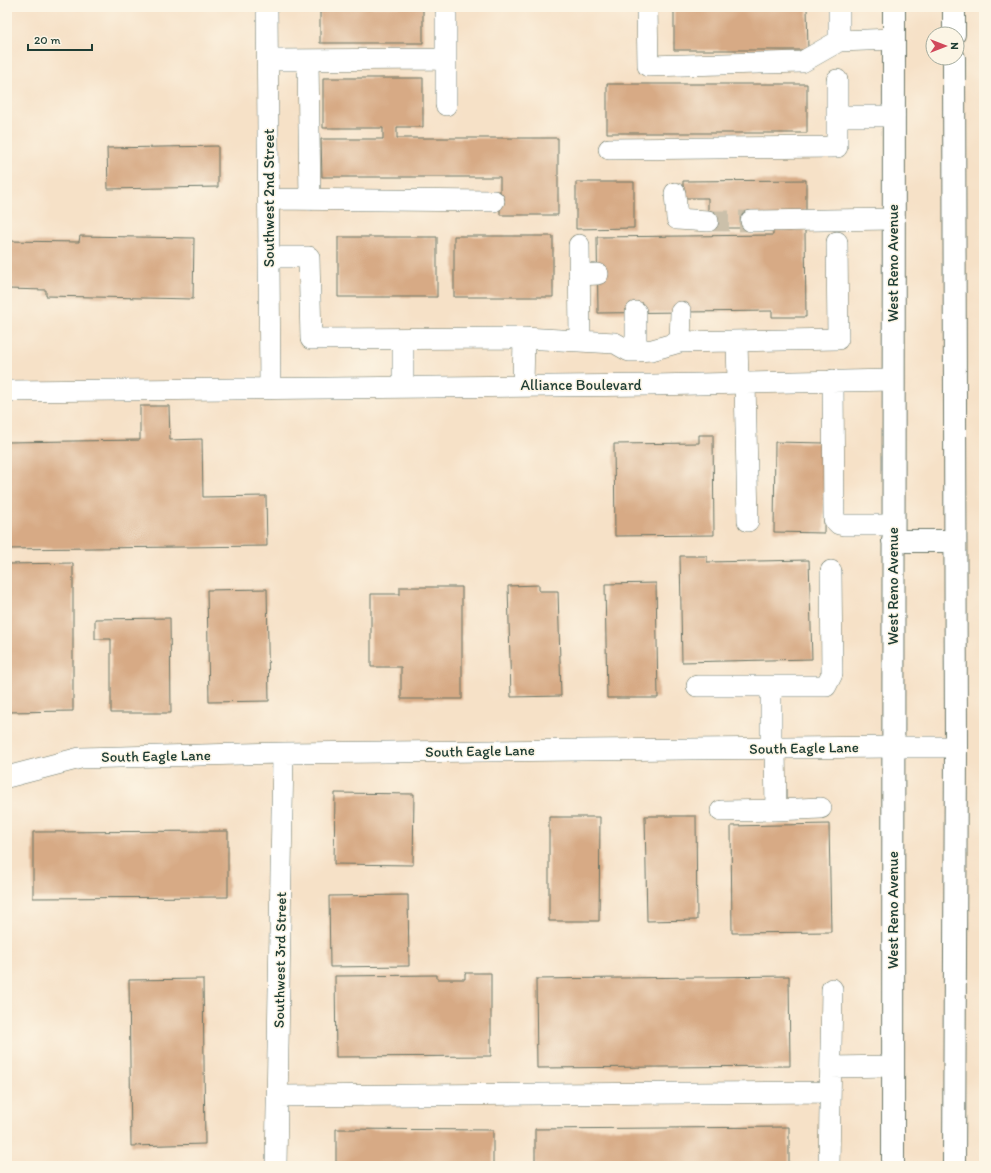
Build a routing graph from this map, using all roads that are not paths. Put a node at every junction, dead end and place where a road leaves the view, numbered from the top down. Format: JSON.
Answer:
{"nodes":[{"id":1,"x":267,"y":7,"type":"edge"},
{"id":2,"x":647,"y":7,"type":"edge"},
{"id":3,"x":839,"y":7,"type":"edge"},
{"id":4,"x":894,"y":7,"type":"edge"},
{"id":5,"x":954,"y":7,"type":"edge"},
{"id":6,"x":446,"y":13,"type":"dead end"},
{"id":7,"x":954,"y":26,"type":"edge"},
{"id":8,"x":894,"y":39,"type":"junction"},
{"id":9,"x":840,"y":41,"type":"junction"},
{"id":10,"x":446,"y":59,"type":"junction"},
{"id":11,"x":268,"y":60,"type":"junction"},
{"id":12,"x":308,"y":60,"type":"junction"},
{"id":13,"x":954,"y":66,"type":"edge"},
{"id":14,"x":837,"y":80,"type":"dead end"},
{"id":15,"x":446,"y":105,"type":"dead end"},
{"id":16,"x":837,"y":116,"type":"junction"},
{"id":17,"x":894,"y":116,"type":"junction"},
{"id":18,"x":609,"y":149,"type":"dead end"},
{"id":19,"x":675,"y":193,"type":"dead end"},
{"id":20,"x":268,"y":199,"type":"junction"},
{"id":21,"x":310,"y":200,"type":"junction"},
{"id":22,"x":494,"y":201,"type":"dead end"},
{"id":23,"x":894,"y":219,"type":"junction"},
{"id":24,"x":708,"y":221,"type":"tunnel mouth"},
{"id":25,"x":752,"y":221,"type":"tunnel mouth"},
{"id":26,"x":837,"y":242,"type":"dead end"},
{"id":27,"x":579,"y":245,"type":"dead end"},
{"id":28,"x":269,"y":257,"type":"junction"},
{"id":29,"x":636,"y":312,"type":"dead end"},
{"id":30,"x":681,"y":312,"type":"dead end"},
{"id":31,"x":403,"y":338,"type":"junction"},
{"id":32,"x":524,"y":338,"type":"junction"},
{"id":33,"x":580,"y":341,"type":"junction"},
{"id":34,"x":737,"y":341,"type":"junction"},
{"id":35,"x":680,"y":342,"type":"junction"},
{"id":36,"x":644,"y":351,"type":"junction"},
{"id":37,"x":834,"y":380,"type":"junction"},
{"id":38,"x":893,"y":380,"type":"junction"},
{"id":39,"x":741,"y":382,"type":"junction"},
{"id":40,"x":653,"y":384,"type":"junction"},
{"id":41,"x":523,"y":385,"type":"junction"},
{"id":42,"x":403,"y":387,"type":"junction"},
{"id":43,"x":270,"y":389,"type":"junction"},
{"id":44,"x":7,"y":391,"type":"edge"},
{"id":45,"x":748,"y":521,"type":"dead end"},
{"id":46,"x":893,"y":533,"type":"junction"},
{"id":47,"x":955,"y":541,"type":"junction"},
{"id":48,"x":831,"y":571,"type":"dead end"},
{"id":49,"x":697,"y":686,"type":"dead end"},
{"id":50,"x":771,"y":686,"type":"junction"},
{"id":51,"x":893,"y":747,"type":"junction"},
{"id":52,"x":956,"y":747,"type":"junction"},
{"id":53,"x":773,"y":748,"type":"junction"},
{"id":54,"x":283,"y":753,"type":"junction"},
{"id":55,"x":7,"y":777,"type":"edge"},
{"id":56,"x":821,"y":808,"type":"dead end"},
{"id":57,"x":776,"y":810,"type":"junction"},
{"id":58,"x":721,"y":812,"type":"dead end"},
{"id":59,"x":832,"y":989,"type":"dead end"},
{"id":60,"x":893,"y":1066,"type":"junction"},
{"id":61,"x":831,"y":1067,"type":"junction"},
{"id":62,"x":830,"y":1092,"type":"junction"},
{"id":63,"x":278,"y":1096,"type":"junction"},
{"id":64,"x":276,"y":1166,"type":"edge"},
{"id":65,"x":829,"y":1166,"type":"edge"},
{"id":66,"x":893,"y":1166,"type":"edge"},
{"id":67,"x":954,"y":1166,"type":"edge"}],
"edges":[{"from":1,"to":11,"type":"street","name":"Southwest 2nd Street"},
{"from":2,"to":9,"type":"street"},
{"from":3,"to":9,"type":"street"},
{"from":4,"to":8,"type":"main road","name":"West Reno Avenue"},
{"from":5,"to":7,"type":"main road"},
{"from":6,"to":10,"type":"street"},
{"from":8,"to":9,"type":"street"},
{"from":8,"to":17,"type":"main road","name":"West Reno Avenue"},
{"from":10,"to":12,"type":"street"},
{"from":10,"to":15,"type":"street"},
{"from":11,"to":12,"type":"street"},
{"from":11,"to":20,"type":"street","name":"Southwest 2nd Street"},
{"from":12,"to":21,"type":"street"},
{"from":13,"to":47,"type":"main road"},
{"from":14,"to":16,"type":"street"},
{"from":16,"to":17,"type":"street"},
{"from":16,"to":18,"type":"street"},
{"from":17,"to":23,"type":"main road","name":"West Reno Avenue"},
{"from":19,"to":24,"type":"street"},
{"from":20,"to":21,"type":"street"},
{"from":20,"to":28,"type":"street","name":"Southwest 2nd Street"},
{"from":21,"to":22,"type":"street"},
{"from":23,"to":25,"type":"street"},
{"from":23,"to":38,"type":"main road","name":"West Reno Avenue"},
{"from":26,"to":34,"type":"street"},
{"from":27,"to":33,"type":"street"},
{"from":28,"to":31,"type":"street"},
{"from":28,"to":43,"type":"street","name":"Southwest 2nd Street"},
{"from":29,"to":36,"type":"street"},
{"from":30,"to":35,"type":"street"},
{"from":31,"to":32,"type":"street"},
{"from":31,"to":42,"type":"street"},
{"from":32,"to":33,"type":"street"},
{"from":32,"to":41,"type":"street"},
{"from":33,"to":36,"type":"street"},
{"from":34,"to":35,"type":"street"},
{"from":34,"to":39,"type":"street"},
{"from":35,"to":36,"type":"street"},
{"from":36,"to":40,"type":"street"},
{"from":37,"to":38,"type":"street","name":"Alliance Boulevard"},
{"from":37,"to":39,"type":"street","name":"Alliance Boulevard"},
{"from":37,"to":46,"type":"street"},
{"from":38,"to":46,"type":"main road","name":"West Reno Avenue"},
{"from":39,"to":40,"type":"street","name":"Alliance Boulevard"},
{"from":39,"to":45,"type":"street"},
{"from":40,"to":41,"type":"street","name":"Alliance Boulevard"},
{"from":41,"to":42,"type":"street","name":"Alliance Boulevard"},
{"from":42,"to":43,"type":"street","name":"Alliance Boulevard"},
{"from":43,"to":44,"type":"street","name":"Alliance Boulevard"},
{"from":46,"to":47,"type":"main road"},
{"from":46,"to":51,"type":"main road","name":"West Reno Avenue"},
{"from":47,"to":52,"type":"main road"},
{"from":48,"to":50,"type":"street"},
{"from":49,"to":50,"type":"street"},
{"from":50,"to":53,"type":"street"},
{"from":51,"to":52,"type":"street","name":"South Eagle Lane"},
{"from":51,"to":53,"type":"street","name":"South Eagle Lane"},
{"from":51,"to":60,"type":"main road","name":"West Reno Avenue"},
{"from":52,"to":67,"type":"main road"},
{"from":53,"to":54,"type":"street","name":"South Eagle Lane"},
{"from":53,"to":57,"type":"street"},
{"from":54,"to":55,"type":"street","name":"South Eagle Lane"},
{"from":54,"to":63,"type":"street","name":"Southwest 3rd Street"},
{"from":56,"to":57,"type":"street"},
{"from":57,"to":58,"type":"street"},
{"from":59,"to":61,"type":"street"},
{"from":60,"to":61,"type":"street"},
{"from":60,"to":66,"type":"main road","name":"West Reno Avenue"},
{"from":61,"to":62,"type":"street"},
{"from":62,"to":63,"type":"street"},
{"from":62,"to":65,"type":"street"},
{"from":63,"to":64,"type":"street","name":"Southwest 3rd Street"}]}
